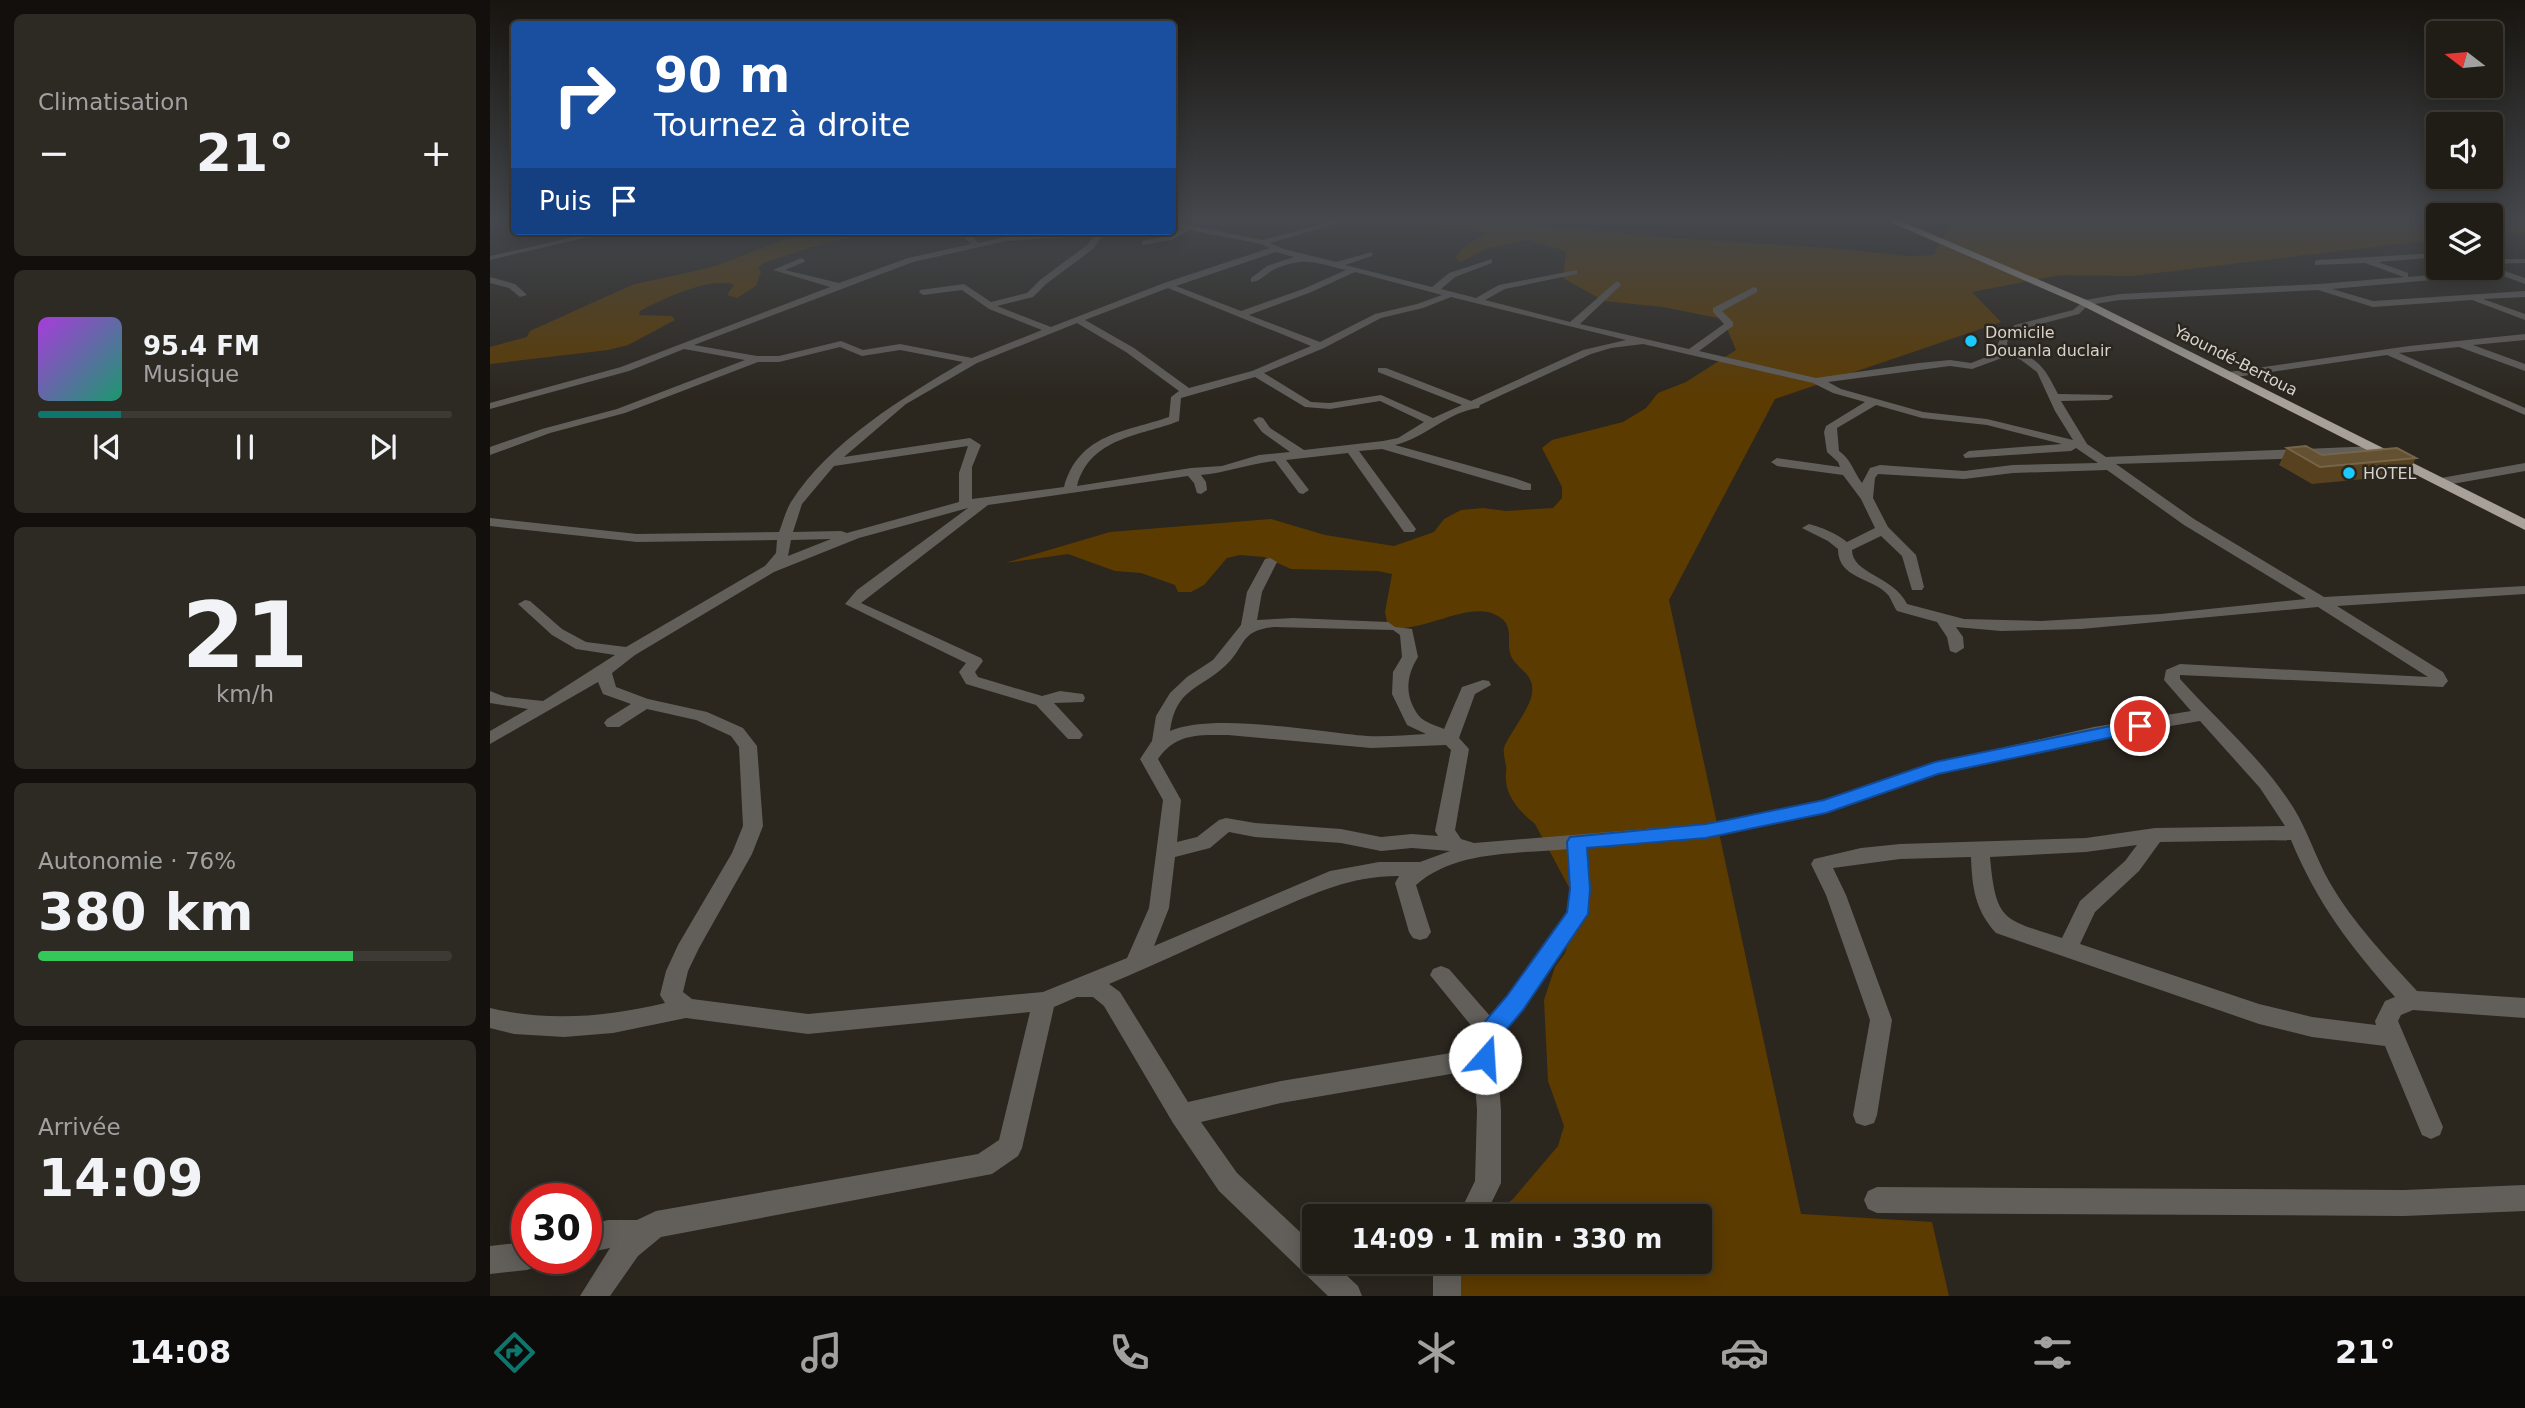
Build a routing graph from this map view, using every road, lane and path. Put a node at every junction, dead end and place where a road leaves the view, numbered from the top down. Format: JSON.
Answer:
{"nodes":[{"id":1,"x":813,"y":279,"type":"edge"},
{"id":2,"x":857,"y":279,"type":"edge"},
{"id":3,"x":1049,"y":279,"type":"edge"},
{"id":4,"x":1184,"y":279,"type":"edge"},
{"id":5,"x":1332,"y":279,"type":"edge"},
{"id":6,"x":1391,"y":279,"type":"edge"},
{"id":7,"x":1447,"y":279,"type":"edge"},
{"id":8,"x":1538,"y":279,"type":"edge"},
{"id":9,"x":2033,"y":279,"type":"edge"},
{"id":10,"x":2395,"y":279,"type":"edge"},
{"id":11,"x":490,"y":280,"type":"edge"},
{"id":12,"x":1617,"y":284,"type":"dead end"},
{"id":13,"x":1167,"y":285,"type":"junction"},
{"id":14,"x":838,"y":286,"type":"junction"},
{"id":15,"x":2319,"y":287,"type":"junction"},
{"id":16,"x":1123,"y":288,"type":"dead end"},
{"id":17,"x":1434,"y":290,"type":"junction"},
{"id":18,"x":1754,"y":290,"type":"dead end"},
{"id":19,"x":923,"y":292,"type":"dead end"},
{"id":20,"x":1143,"y":294,"type":"junction"},
{"id":21,"x":1451,"y":294,"type":"junction"},
{"id":22,"x":2525,"y":294,"type":"edge"},
{"id":23,"x":523,"y":295,"type":"dead end"},
{"id":24,"x":2467,"y":297,"type":"junction"},
{"id":25,"x":1477,"y":301,"type":"junction"},
{"id":26,"x":2085,"y":303,"type":"junction"},
{"id":27,"x":992,"y":307,"type":"junction"},
{"id":28,"x":1367,"y":311,"type":"dead end"},
{"id":29,"x":1242,"y":314,"type":"junction"},
{"id":30,"x":1378,"y":316,"type":"junction"},
{"id":31,"x":2525,"y":317,"type":"edge"},
{"id":32,"x":1077,"y":319,"type":"junction"},
{"id":33,"x":1572,"y":325,"type":"junction"},
{"id":34,"x":2018,"y":327,"type":"junction"},
{"id":35,"x":1050,"y":330,"type":"junction"},
{"id":36,"x":2036,"y":335,"type":"dead end"},
{"id":37,"x":2525,"y":337,"type":"edge"},
{"id":38,"x":1640,"y":342,"type":"junction"},
{"id":39,"x":2463,"y":345,"type":"junction"},
{"id":40,"x":682,"y":346,"type":"junction"},
{"id":41,"x":1320,"y":346,"type":"junction"},
{"id":42,"x":2003,"y":349,"type":"junction"},
{"id":43,"x":1693,"y":351,"type":"junction"},
{"id":44,"x":2390,"y":353,"type":"junction"},
{"id":45,"x":757,"y":359,"type":"junction"},
{"id":46,"x":973,"y":361,"type":"junction"},
{"id":47,"x":2525,"y":368,"type":"edge"},
{"id":48,"x":1382,"y":370,"type":"dead end"},
{"id":49,"x":1256,"y":373,"type":"junction"},
{"id":50,"x":2229,"y":375,"type":"junction"},
{"id":51,"x":1816,"y":381,"type":"junction"},
{"id":52,"x":1187,"y":392,"type":"junction"},
{"id":53,"x":2054,"y":397,"type":"junction"},
{"id":54,"x":2108,"y":397,"type":"dead end"},
{"id":55,"x":1875,"y":401,"type":"junction"},
{"id":56,"x":1475,"y":405,"type":"junction"},
{"id":57,"x":490,"y":406,"type":"edge"},
{"id":58,"x":2525,"y":412,"type":"edge"},
{"id":59,"x":1259,"y":420,"type":"dead end"},
{"id":60,"x":1433,"y":422,"type":"junction"},
{"id":61,"x":1383,"y":445,"type":"junction"},
{"id":62,"x":2083,"y":446,"type":"junction"},
{"id":63,"x":491,"y":449,"type":"edge"},
{"id":64,"x":2372,"y":449,"type":"junction"},
{"id":65,"x":1352,"y":450,"type":"junction"},
{"id":66,"x":1303,"y":455,"type":"junction"},
{"id":67,"x":1969,"y":455,"type":"dead end"},
{"id":68,"x":1278,"y":457,"type":"junction"},
{"id":69,"x":1777,"y":461,"type":"dead end"},
{"id":70,"x":830,"y":463,"type":"junction"},
{"id":71,"x":2106,"y":464,"type":"junction"},
{"id":72,"x":2525,"y":467,"type":"edge"},
{"id":73,"x":1191,"y":472,"type":"junction"},
{"id":74,"x":1847,"y":472,"type":"junction"},
{"id":75,"x":2441,"y":482,"type":"junction"},
{"id":76,"x":1527,"y":487,"type":"dead end"},
{"id":77,"x":1070,"y":489,"type":"junction"},
{"id":78,"x":1201,"y":490,"type":"dead end"},
{"id":79,"x":1303,"y":490,"type":"dead end"},
{"id":80,"x":1867,"y":498,"type":"junction"},
{"id":81,"x":985,"y":502,"type":"junction"},
{"id":82,"x":966,"y":504,"type":"junction"},
{"id":83,"x":490,"y":522,"type":"edge"},
{"id":84,"x":2525,"y":525,"type":"edge"},
{"id":85,"x":1809,"y":528,"type":"dead end"},
{"id":86,"x":1409,"y":529,"type":"dead end"},
{"id":87,"x":1881,"y":529,"type":"junction"},
{"id":88,"x":854,"y":535,"type":"junction"},
{"id":89,"x":784,"y":537,"type":"junction"},
{"id":90,"x":1845,"y":548,"type":"junction"},
{"id":91,"x":1270,"y":562,"type":"dead end"},
{"id":92,"x":769,"y":569,"type":"junction"},
{"id":93,"x":1917,"y":587,"type":"dead end"},
{"id":94,"x":2525,"y":590,"type":"edge"},
{"id":95,"x":2321,"y":602,"type":"junction"},
{"id":96,"x":526,"y":604,"type":"dead end"},
{"id":97,"x":1943,"y":620,"type":"junction"},
{"id":98,"x":1249,"y":626,"type":"junction"},
{"id":99,"x":1956,"y":648,"type":"dead end"},
{"id":100,"x":629,"y":652,"type":"junction"},
{"id":101,"x":603,"y":672,"type":"junction"},
{"id":102,"x":1483,"y":685,"type":"dead end"},
{"id":103,"x":490,"y":696,"type":"edge"},
{"id":104,"x":1077,"y":698,"type":"dead end"},
{"id":105,"x":1042,"y":701,"type":"junction"},
{"id":106,"x":644,"y":703,"type":"junction"},
{"id":107,"x":545,"y":707,"type":"junction"},
{"id":108,"x":2202,"y":715,"type":"junction"},
{"id":109,"x":613,"y":723,"type":"dead end"},
{"id":110,"x":1074,"y":735,"type":"dead end"},
{"id":111,"x":490,"y":738,"type":"edge"},
{"id":112,"x":1450,"y":739,"type":"junction"},
{"id":113,"x":1161,"y":742,"type":"junction"},
{"id":114,"x":2297,"y":833,"type":"junction"},
{"id":115,"x":2155,"y":835,"type":"junction"},
{"id":116,"x":1577,"y":842,"type":"junction"},
{"id":117,"x":1454,"y":844,"type":"junction"},
{"id":118,"x":1474,"y":850,"type":"junction"},
{"id":119,"x":1980,"y":850,"type":"junction"},
{"id":120,"x":1167,"y":852,"type":"junction"},
{"id":121,"x":1421,"y":869,"type":"junction"},
{"id":122,"x":1420,"y":932,"type":"dead end"},
{"id":123,"x":2068,"y":947,"type":"junction"},
{"id":124,"x":1135,"y":964,"type":"junction"},
{"id":125,"x":1441,"y":975,"type":"dead end"},
{"id":126,"x":1071,"y":990,"type":"junction"},
{"id":127,"x":2411,"y":1000,"type":"junction"},
{"id":128,"x":1044,"y":1001,"type":"junction"},
{"id":129,"x":686,"y":1007,"type":"junction"},
{"id":130,"x":2525,"y":1008,"type":"edge"},
{"id":131,"x":490,"y":1018,"type":"edge"},
{"id":132,"x":1490,"y":1032,"type":"junction"},
{"id":133,"x":2390,"y":1037,"type":"junction"},
{"id":134,"x":1485,"y":1058,"type":"junction"},
{"id":135,"x":1182,"y":1115,"type":"junction"},
{"id":136,"x":1865,"y":1115,"type":"dead end"},
{"id":137,"x":2431,"y":1127,"type":"dead end"},
{"id":138,"x":2525,"y":1198,"type":"edge"},
{"id":139,"x":1877,"y":1200,"type":"dead end"},
{"id":140,"x":1477,"y":1204,"type":"edge"},
{"id":141,"x":637,"y":1234,"type":"junction"},
{"id":142,"x":602,"y":1236,"type":"edge"},
{"id":143,"x":511,"y":1258,"type":"edge"},
{"id":144,"x":490,"y":1261,"type":"edge"},
{"id":145,"x":1447,"y":1274,"type":"edge"},
{"id":146,"x":594,"y":1296,"type":"edge"},
{"id":147,"x":1348,"y":1296,"type":"edge"},
{"id":148,"x":1447,"y":1296,"type":"edge"}],
"edges":[{"from":1,"to":14,"type":"street"},
{"from":2,"to":14,"type":"street"},
{"from":3,"to":27,"type":"street"},
{"from":4,"to":13,"type":"street"},
{"from":5,"to":29,"type":"street"},
{"from":6,"to":17,"type":"street"},
{"from":7,"to":17,"type":"street"},
{"from":8,"to":25,"type":"street"},
{"from":9,"to":26,"type":"highway","name":"Yaoundé-Bertoua"},
{"from":10,"to":15,"type":"street"},
{"from":11,"to":23,"type":"street"},
{"from":12,"to":33,"type":"street"},
{"from":13,"to":20,"type":"street"},
{"from":13,"to":29,"type":"street"},
{"from":14,"to":40,"type":"street"},
{"from":15,"to":24,"type":"street"},
{"from":15,"to":26,"type":"street"},
{"from":16,"to":20,"type":"street"},
{"from":17,"to":21,"type":"street"},
{"from":18,"to":43,"type":"street"},
{"from":19,"to":27,"type":"street"},
{"from":20,"to":32,"type":"street"},
{"from":21,"to":25,"type":"street"},
{"from":21,"to":30,"type":"street"},
{"from":22,"to":24,"type":"street"},
{"from":24,"to":31,"type":"street"},
{"from":25,"to":33,"type":"street"},
{"from":26,"to":34,"type":"street"},
{"from":26,"to":50,"type":"highway","name":"Yaoundé-Bertoua"},
{"from":27,"to":35,"type":"street"},
{"from":28,"to":30,"type":"street"},
{"from":29,"to":41,"type":"street"},
{"from":30,"to":41,"type":"street"},
{"from":32,"to":35,"type":"street"},
{"from":32,"to":52,"type":"street"},
{"from":33,"to":38,"type":"street"},
{"from":34,"to":36,"type":"street"},
{"from":34,"to":42,"type":"street"},
{"from":35,"to":46,"type":"street"},
{"from":37,"to":39,"type":"street"},
{"from":38,"to":43,"type":"street"},
{"from":38,"to":56,"type":"street"},
{"from":39,"to":44,"type":"street"},
{"from":39,"to":47,"type":"street"},
{"from":40,"to":45,"type":"street"},
{"from":40,"to":57,"type":"street"},
{"from":41,"to":49,"type":"street"},
{"from":42,"to":51,"type":"street"},
{"from":42,"to":53,"type":"street"},
{"from":43,"to":51,"type":"street"},
{"from":44,"to":50,"type":"street"},
{"from":44,"to":58,"type":"street"},
{"from":45,"to":46,"type":"street"},
{"from":45,"to":63,"type":"street"},
{"from":46,"to":70,"type":"street"},
{"from":48,"to":56,"type":"street"},
{"from":49,"to":52,"type":"street"},
{"from":49,"to":60,"type":"street"},
{"from":50,"to":64,"type":"highway","name":"Yaoundé-Bertoua"},
{"from":51,"to":55,"type":"street"},
{"from":52,"to":77,"type":"street"},
{"from":53,"to":54,"type":"street"},
{"from":53,"to":62,"type":"street"},
{"from":55,"to":62,"type":"street"},
{"from":55,"to":74,"type":"street"},
{"from":56,"to":60,"type":"street"},
{"from":59,"to":66,"type":"street"},
{"from":60,"to":61,"type":"street"},
{"from":61,"to":65,"type":"street"},
{"from":61,"to":76,"type":"street"},
{"from":62,"to":67,"type":"street"},
{"from":62,"to":71,"type":"street"},
{"from":64,"to":71,"type":"street"},
{"from":64,"to":75,"type":"highway","name":"Yaoundé-Bertoua"},
{"from":65,"to":66,"type":"street"},
{"from":65,"to":86,"type":"street"},
{"from":66,"to":68,"type":"street"},
{"from":68,"to":73,"type":"street"},
{"from":68,"to":79,"type":"street"},
{"from":69,"to":74,"type":"street"},
{"from":70,"to":82,"type":"street"},
{"from":70,"to":89,"type":"street"},
{"from":71,"to":80,"type":"street"},
{"from":71,"to":95,"type":"street"},
{"from":72,"to":75,"type":"street"},
{"from":73,"to":77,"type":"street"},
{"from":73,"to":78,"type":"street"},
{"from":74,"to":80,"type":"street"},
{"from":75,"to":84,"type":"highway","name":"Yaoundé-Bertoua"},
{"from":77,"to":81,"type":"street"},
{"from":80,"to":87,"type":"street"},
{"from":81,"to":82,"type":"street"},
{"from":81,"to":105,"type":"street"},
{"from":82,"to":88,"type":"street"},
{"from":83,"to":89,"type":"street"},
{"from":85,"to":90,"type":"street"},
{"from":87,"to":90,"type":"street"},
{"from":87,"to":93,"type":"street"},
{"from":88,"to":89,"type":"street"},
{"from":88,"to":92,"type":"street"},
{"from":89,"to":92,"type":"street"},
{"from":90,"to":97,"type":"street"},
{"from":91,"to":98,"type":"street"},
{"from":92,"to":100,"type":"street"},
{"from":94,"to":95,"type":"street"},
{"from":95,"to":97,"type":"street"},
{"from":95,"to":108,"type":"street"},
{"from":96,"to":100,"type":"street"},
{"from":97,"to":99,"type":"street"},
{"from":98,"to":112,"type":"street"},
{"from":98,"to":113,"type":"street"},
{"from":100,"to":101,"type":"street"},
{"from":101,"to":106,"type":"street"},
{"from":101,"to":107,"type":"street"},
{"from":102,"to":112,"type":"street"},
{"from":103,"to":107,"type":"street"},
{"from":104,"to":105,"type":"street"},
{"from":105,"to":110,"type":"street"},
{"from":106,"to":109,"type":"street"},
{"from":106,"to":129,"type":"street"},
{"from":107,"to":111,"type":"street"},
{"from":108,"to":114,"type":"street"},
{"from":108,"to":116,"type":"street"},
{"from":112,"to":113,"type":"street"},
{"from":112,"to":117,"type":"street"},
{"from":113,"to":120,"type":"street"},
{"from":114,"to":115,"type":"street"},
{"from":114,"to":127,"type":"street"},
{"from":115,"to":119,"type":"street"},
{"from":115,"to":123,"type":"street"},
{"from":116,"to":118,"type":"street"},
{"from":116,"to":132,"type":"street"},
{"from":117,"to":118,"type":"street"},
{"from":117,"to":120,"type":"street"},
{"from":118,"to":121,"type":"street"},
{"from":119,"to":123,"type":"street"},
{"from":119,"to":136,"type":"street"},
{"from":120,"to":124,"type":"street"},
{"from":121,"to":122,"type":"street"},
{"from":121,"to":124,"type":"street"},
{"from":123,"to":133,"type":"street"},
{"from":124,"to":126,"type":"street"},
{"from":125,"to":132,"type":"street"},
{"from":126,"to":128,"type":"street"},
{"from":126,"to":135,"type":"street"},
{"from":127,"to":130,"type":"street"},
{"from":127,"to":133,"type":"street"},
{"from":128,"to":129,"type":"street"},
{"from":128,"to":141,"type":"street"},
{"from":129,"to":131,"type":"street"},
{"from":132,"to":134,"type":"street"},
{"from":133,"to":137,"type":"street"},
{"from":134,"to":135,"type":"street"},
{"from":134,"to":140,"type":"street"},
{"from":135,"to":147,"type":"street"},
{"from":138,"to":139,"type":"street"},
{"from":141,"to":142,"type":"street"},
{"from":141,"to":146,"type":"street"},
{"from":143,"to":144,"type":"street"},
{"from":145,"to":148,"type":"street"}]}
